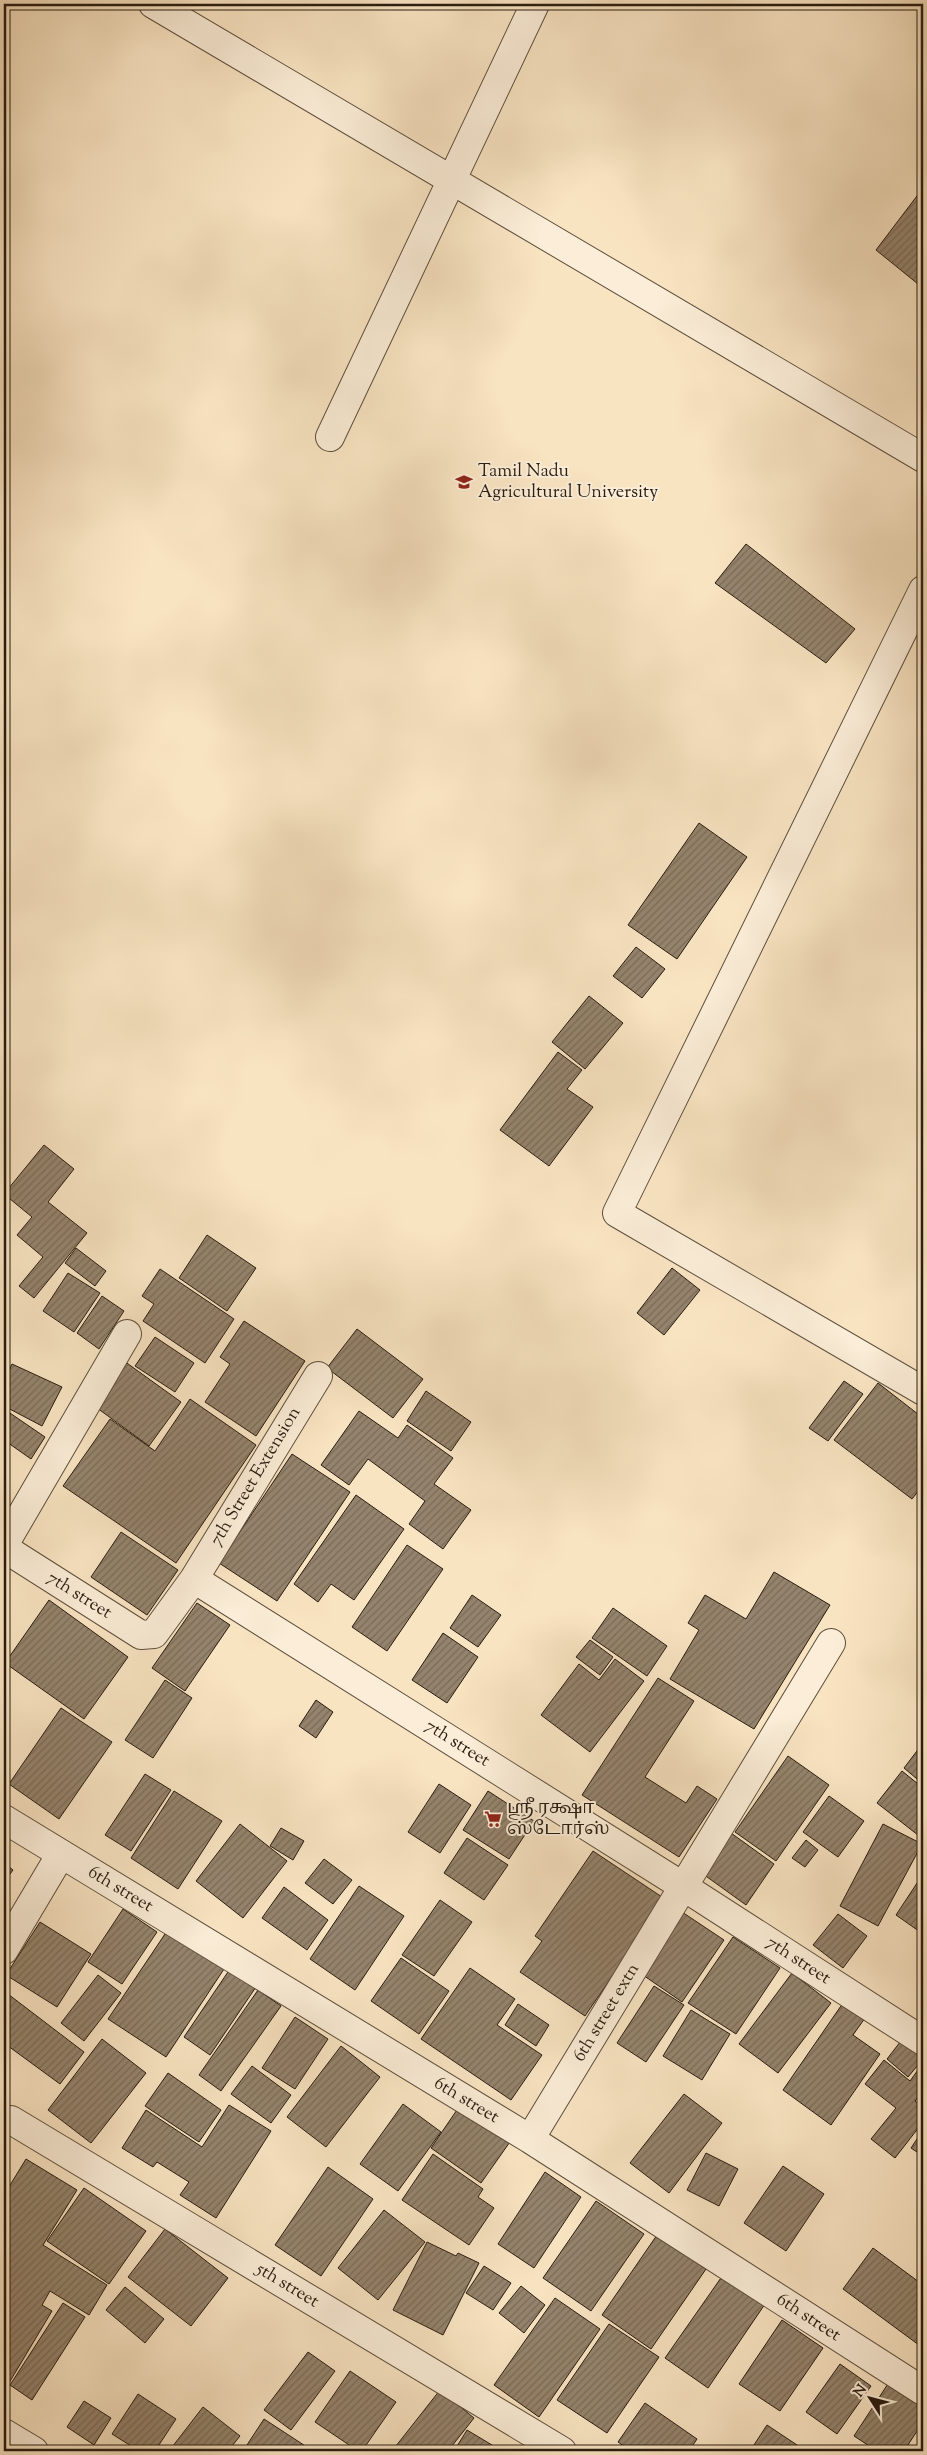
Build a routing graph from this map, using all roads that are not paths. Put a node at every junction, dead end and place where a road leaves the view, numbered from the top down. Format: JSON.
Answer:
{"nodes":[{"id":1,"x":153,"y":4,"type":"edge"},
{"id":2,"x":535,"y":4,"type":"edge"},
{"id":3,"x":451,"y":181,"type":"junction"},
{"id":4,"x":330,"y":437,"type":"dead end"},
{"id":5,"x":923,"y":458,"type":"edge"},
{"id":6,"x":923,"y":590,"type":"edge"},
{"id":7,"x":127,"y":1334,"type":"dead end"},
{"id":8,"x":318,"y":1376,"type":"dead end"},
{"id":9,"x":923,"y":1391,"type":"edge"},
{"id":10,"x":4,"y":1547,"type":"edge"},
{"id":11,"x":194,"y":1579,"type":"junction"},
{"id":12,"x":831,"y":1643,"type":"dead end"},
{"id":13,"x":4,"y":1819,"type":"edge"},
{"id":14,"x":61,"y":1854,"type":"junction"},
{"id":15,"x":684,"y":1887,"type":"junction"},
{"id":16,"x":4,"y":1950,"type":"edge"},
{"id":17,"x":923,"y":2041,"type":"edge"},
{"id":18,"x":11,"y":2120,"type":"dead end"},
{"id":19,"x":530,"y":2139,"type":"junction"},
{"id":20,"x":923,"y":2391,"type":"edge"},
{"id":21,"x":4,"y":2434,"type":"edge"},
{"id":22,"x":34,"y":2451,"type":"edge"},
{"id":23,"x":562,"y":2451,"type":"edge"}],
"edges":[{"from":1,"to":3,"type":"street"},
{"from":2,"to":3,"type":"street"},
{"from":3,"to":4,"type":"street"},
{"from":3,"to":5,"type":"street"},
{"from":6,"to":9,"type":"street"},
{"from":7,"to":10,"type":"street"},
{"from":8,"to":11,"type":"street","name":"7th Street Extension"},
{"from":10,"to":11,"type":"street","name":"7th street"},
{"from":11,"to":15,"type":"street","name":"7th street"},
{"from":12,"to":15,"type":"street","name":"6th street extn"},
{"from":13,"to":14,"type":"street","name":"6th street"},
{"from":14,"to":16,"type":"street"},
{"from":14,"to":19,"type":"street","name":"6th street"},
{"from":15,"to":17,"type":"street","name":"7th street"},
{"from":15,"to":19,"type":"street","name":"6th street extn"},
{"from":18,"to":23,"type":"street","name":"5th street"},
{"from":19,"to":20,"type":"street","name":"6th street"},
{"from":21,"to":22,"type":"street"}]}
